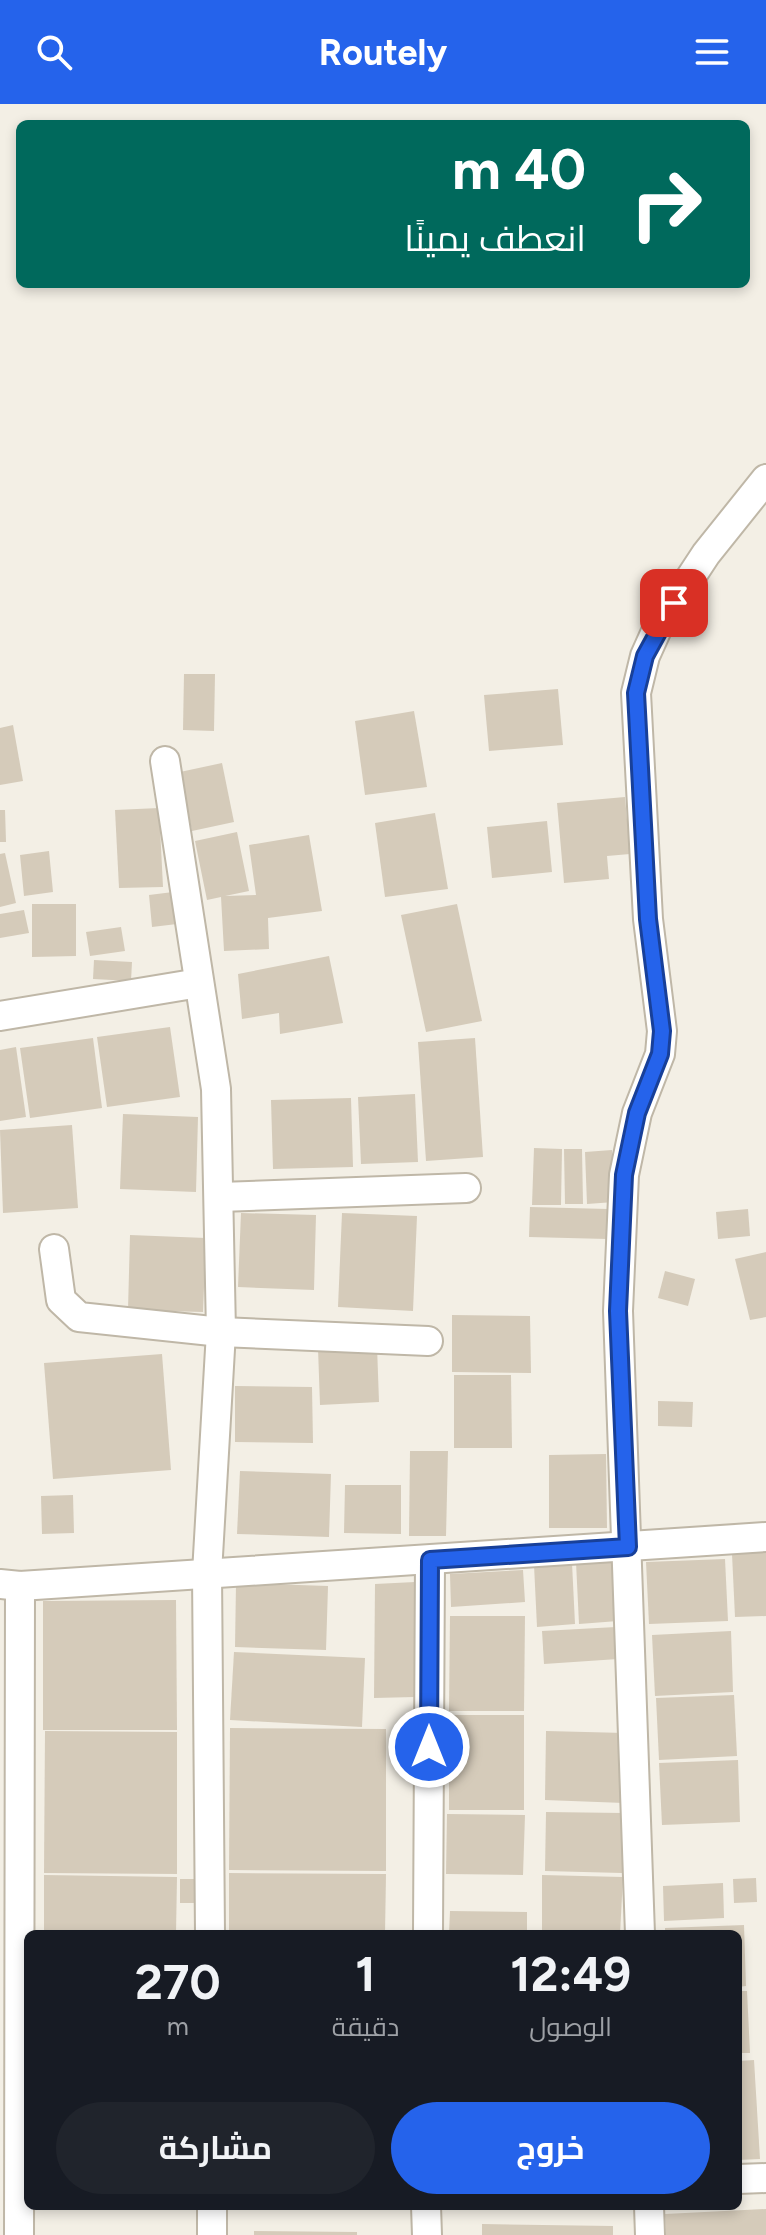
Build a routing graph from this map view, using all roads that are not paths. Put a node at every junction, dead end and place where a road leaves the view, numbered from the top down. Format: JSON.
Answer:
{"nodes":[{"id":1,"x":766,"y":479,"type":"edge"},
{"id":2,"x":165,"y":761,"type":"dead end"},
{"id":3,"x":199,"y":983,"type":"junction"},
{"id":4,"x":0,"y":1016,"type":"edge"},
{"id":5,"x":466,"y":1188,"type":"dead end"},
{"id":6,"x":220,"y":1197,"type":"junction"},
{"id":7,"x":54,"y":1249,"type":"dead end"},
{"id":8,"x":221,"y":1332,"type":"junction"},
{"id":9,"x":428,"y":1341,"type":"dead end"},
{"id":10,"x":766,"y":1537,"type":"edge"},
{"id":11,"x":628,"y":1547,"type":"junction"},
{"id":12,"x":430,"y":1560,"type":"junction"},
{"id":13,"x":207,"y":1573,"type":"junction"},
{"id":14,"x":10,"y":1585,"type":"edge"},
{"id":15,"x":210,"y":1930,"type":"edge"},
{"id":16,"x":428,"y":1930,"type":"edge"},
{"id":17,"x":640,"y":1930,"type":"edge"},
{"id":18,"x":766,"y":2178,"type":"edge"},
{"id":19,"x":742,"y":2179,"type":"edge"},
{"id":20,"x":24,"y":2199,"type":"edge"},
{"id":21,"x":212,"y":2210,"type":"edge"},
{"id":22,"x":426,"y":2210,"type":"edge"},
{"id":23,"x":649,"y":2210,"type":"edge"},
{"id":24,"x":19,"y":2235,"type":"edge"},
{"id":25,"x":212,"y":2235,"type":"edge"},
{"id":26,"x":427,"y":2235,"type":"edge"},
{"id":27,"x":650,"y":2235,"type":"edge"}],
"edges":[{"from":1,"to":11,"type":"street"},
{"from":2,"to":3,"type":"street"},
{"from":3,"to":4,"type":"street"},
{"from":3,"to":6,"type":"street"},
{"from":5,"to":6,"type":"street"},
{"from":6,"to":8,"type":"street"},
{"from":7,"to":8,"type":"street"},
{"from":8,"to":9,"type":"street"},
{"from":8,"to":13,"type":"street"},
{"from":10,"to":11,"type":"street"},
{"from":11,"to":12,"type":"street"},
{"from":11,"to":17,"type":"street"},
{"from":12,"to":13,"type":"street"},
{"from":12,"to":16,"type":"street"},
{"from":13,"to":14,"type":"street"},
{"from":13,"to":15,"type":"street"},
{"from":14,"to":20,"type":"street"},
{"from":18,"to":19,"type":"street"},
{"from":20,"to":24,"type":"street"},
{"from":21,"to":25,"type":"street"},
{"from":22,"to":26,"type":"street"},
{"from":23,"to":27,"type":"street"}]}
